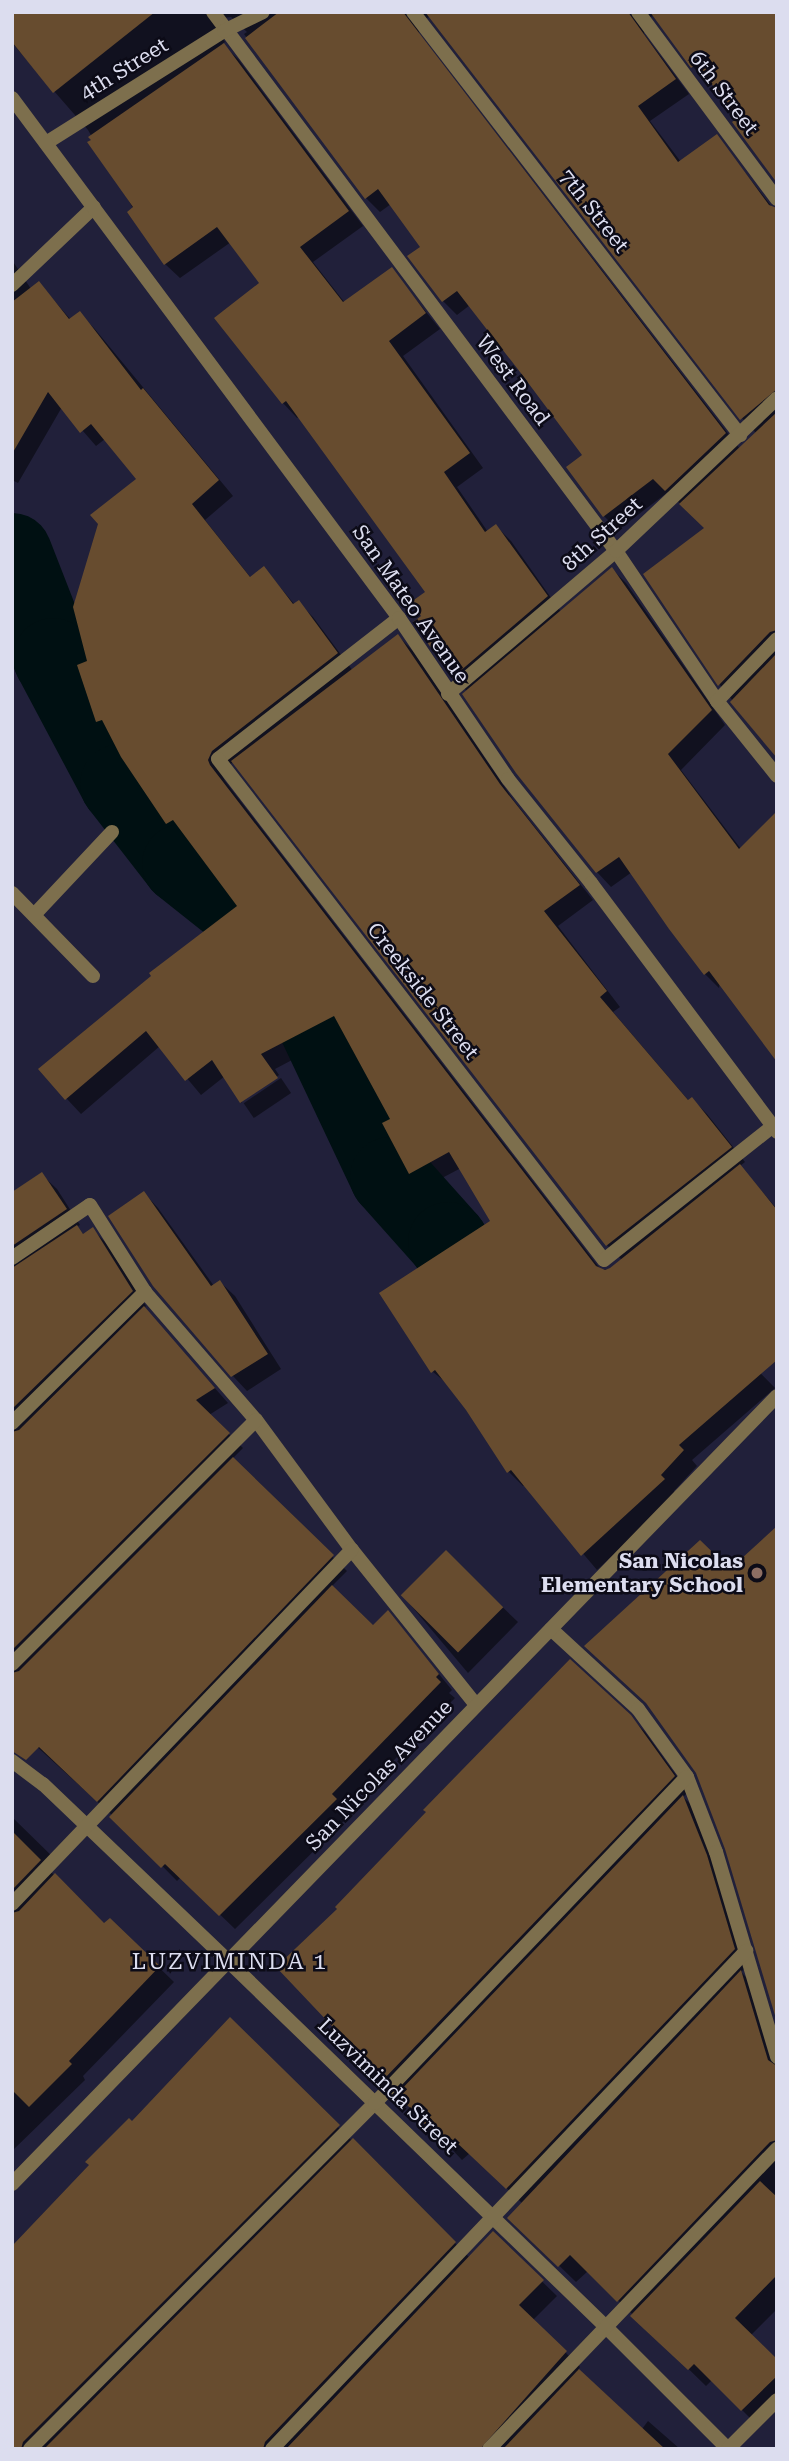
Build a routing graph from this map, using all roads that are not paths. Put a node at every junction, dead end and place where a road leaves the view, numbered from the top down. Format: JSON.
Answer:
{"nodes":[{"id":1,"x":213,"y":12,"type":"edge"},
{"id":2,"x":263,"y":12,"type":"edge"},
{"id":3,"x":413,"y":12,"type":"edge"},
{"id":4,"x":638,"y":12,"type":"edge"},
{"id":5,"x":224,"y":31,"type":"junction"},
{"id":6,"x":12,"y":98,"type":"edge"},
{"id":7,"x":46,"y":143,"type":"junction"},
{"id":8,"x":777,"y":200,"type":"edge"},
{"id":9,"x":94,"y":207,"type":"junction"},
{"id":10,"x":12,"y":285,"type":"edge"},
{"id":11,"x":777,"y":398,"type":"edge"},
{"id":12,"x":740,"y":435,"type":"junction"},
{"id":13,"x":616,"y":551,"type":"junction"},
{"id":14,"x":399,"y":618,"type":"junction"},
{"id":15,"x":777,"y":639,"type":"edge"},
{"id":16,"x":448,"y":694,"type":"junction"},
{"id":17,"x":717,"y":701,"type":"junction"},
{"id":18,"x":777,"y":776,"type":"edge"},
{"id":19,"x":112,"y":832,"type":"dead end"},
{"id":20,"x":12,"y":892,"type":"edge"},
{"id":21,"x":34,"y":915,"type":"junction"},
{"id":22,"x":93,"y":976,"type":"dead end"},
{"id":23,"x":775,"y":1129,"type":"edge"},
{"id":24,"x":12,"y":1258,"type":"edge"},
{"id":25,"x":145,"y":1292,"type":"junction"},
{"id":26,"x":777,"y":1396,"type":"edge"},
{"id":27,"x":256,"y":1420,"type":"junction"},
{"id":28,"x":12,"y":1423,"type":"edge"},
{"id":29,"x":352,"y":1550,"type":"junction"},
{"id":30,"x":551,"y":1629,"type":"junction"},
{"id":31,"x":12,"y":1664,"type":"edge"},
{"id":32,"x":476,"y":1706,"type":"junction"},
{"id":33,"x":12,"y":1760,"type":"edge"},
{"id":34,"x":687,"y":1777,"type":"junction"},
{"id":35,"x":88,"y":1827,"type":"junction"},
{"id":36,"x":12,"y":1904,"type":"edge"},
{"id":37,"x":746,"y":1951,"type":"junction"},
{"id":38,"x":228,"y":1961,"type":"junction"},
{"id":39,"x":777,"y":2057,"type":"edge"},
{"id":40,"x":375,"y":2103,"type":"junction"},
{"id":41,"x":777,"y":2149,"type":"edge"},
{"id":42,"x":12,"y":2183,"type":"edge"},
{"id":43,"x":495,"y":2219,"type":"junction"},
{"id":44,"x":605,"y":2326,"type":"junction"},
{"id":45,"x":777,"y":2400,"type":"edge"},
{"id":46,"x":30,"y":2449,"type":"edge"},
{"id":47,"x":272,"y":2449,"type":"edge"},
{"id":48,"x":489,"y":2449,"type":"edge"},
{"id":49,"x":728,"y":2449,"type":"edge"}],
"edges":[{"from":1,"to":5,"type":"street","name":"West Road"},
{"from":2,"to":5,"type":"street","name":"4th Street"},
{"from":3,"to":12,"type":"street","name":"7th Street"},
{"from":4,"to":8,"type":"street","name":"6th Street"},
{"from":5,"to":7,"type":"street","name":"4th Street"},
{"from":5,"to":13,"type":"street","name":"West Road"},
{"from":6,"to":7,"type":"street","name":"San Mateo Avenue"},
{"from":7,"to":9,"type":"street","name":"San Mateo Avenue"},
{"from":9,"to":10,"type":"street"},
{"from":9,"to":14,"type":"street","name":"San Mateo Avenue"},
{"from":11,"to":12,"type":"street","name":"8th Street"},
{"from":12,"to":13,"type":"street","name":"8th Street"},
{"from":13,"to":16,"type":"street","name":"8th Street"},
{"from":13,"to":17,"type":"street","name":"West Road"},
{"from":14,"to":16,"type":"street","name":"San Mateo Avenue"},
{"from":14,"to":23,"type":"street","name":"Creekside Street"},
{"from":15,"to":17,"type":"street"},
{"from":16,"to":23,"type":"street","name":"San Mateo Avenue"},
{"from":17,"to":18,"type":"street","name":"West Road"},
{"from":19,"to":21,"type":"street"},
{"from":20,"to":21,"type":"street"},
{"from":21,"to":22,"type":"street"},
{"from":24,"to":25,"type":"street"},
{"from":25,"to":27,"type":"street"},
{"from":25,"to":28,"type":"street"},
{"from":26,"to":30,"type":"street","name":"San Nicolas Avenue"},
{"from":27,"to":29,"type":"street"},
{"from":27,"to":31,"type":"street"},
{"from":29,"to":32,"type":"street"},
{"from":29,"to":35,"type":"street"},
{"from":30,"to":32,"type":"street","name":"San Nicolas Avenue"},
{"from":30,"to":34,"type":"street"},
{"from":32,"to":38,"type":"street","name":"San Nicolas Avenue"},
{"from":33,"to":35,"type":"street","name":"Luzviminda Street"},
{"from":34,"to":37,"type":"street"},
{"from":34,"to":40,"type":"street"},
{"from":35,"to":36,"type":"street"},
{"from":35,"to":38,"type":"street","name":"Luzviminda Street"},
{"from":37,"to":39,"type":"street"},
{"from":37,"to":43,"type":"street"},
{"from":38,"to":40,"type":"street","name":"Luzviminda Street"},
{"from":38,"to":42,"type":"street","name":"San Nicolas Avenue"},
{"from":40,"to":43,"type":"street","name":"Luzviminda Street"},
{"from":40,"to":46,"type":"street"},
{"from":41,"to":44,"type":"street"},
{"from":43,"to":44,"type":"street","name":"Luzviminda Street"},
{"from":43,"to":47,"type":"street"},
{"from":44,"to":48,"type":"street"},
{"from":44,"to":49,"type":"street","name":"Luzviminda Street"},
{"from":45,"to":49,"type":"street"}]}
